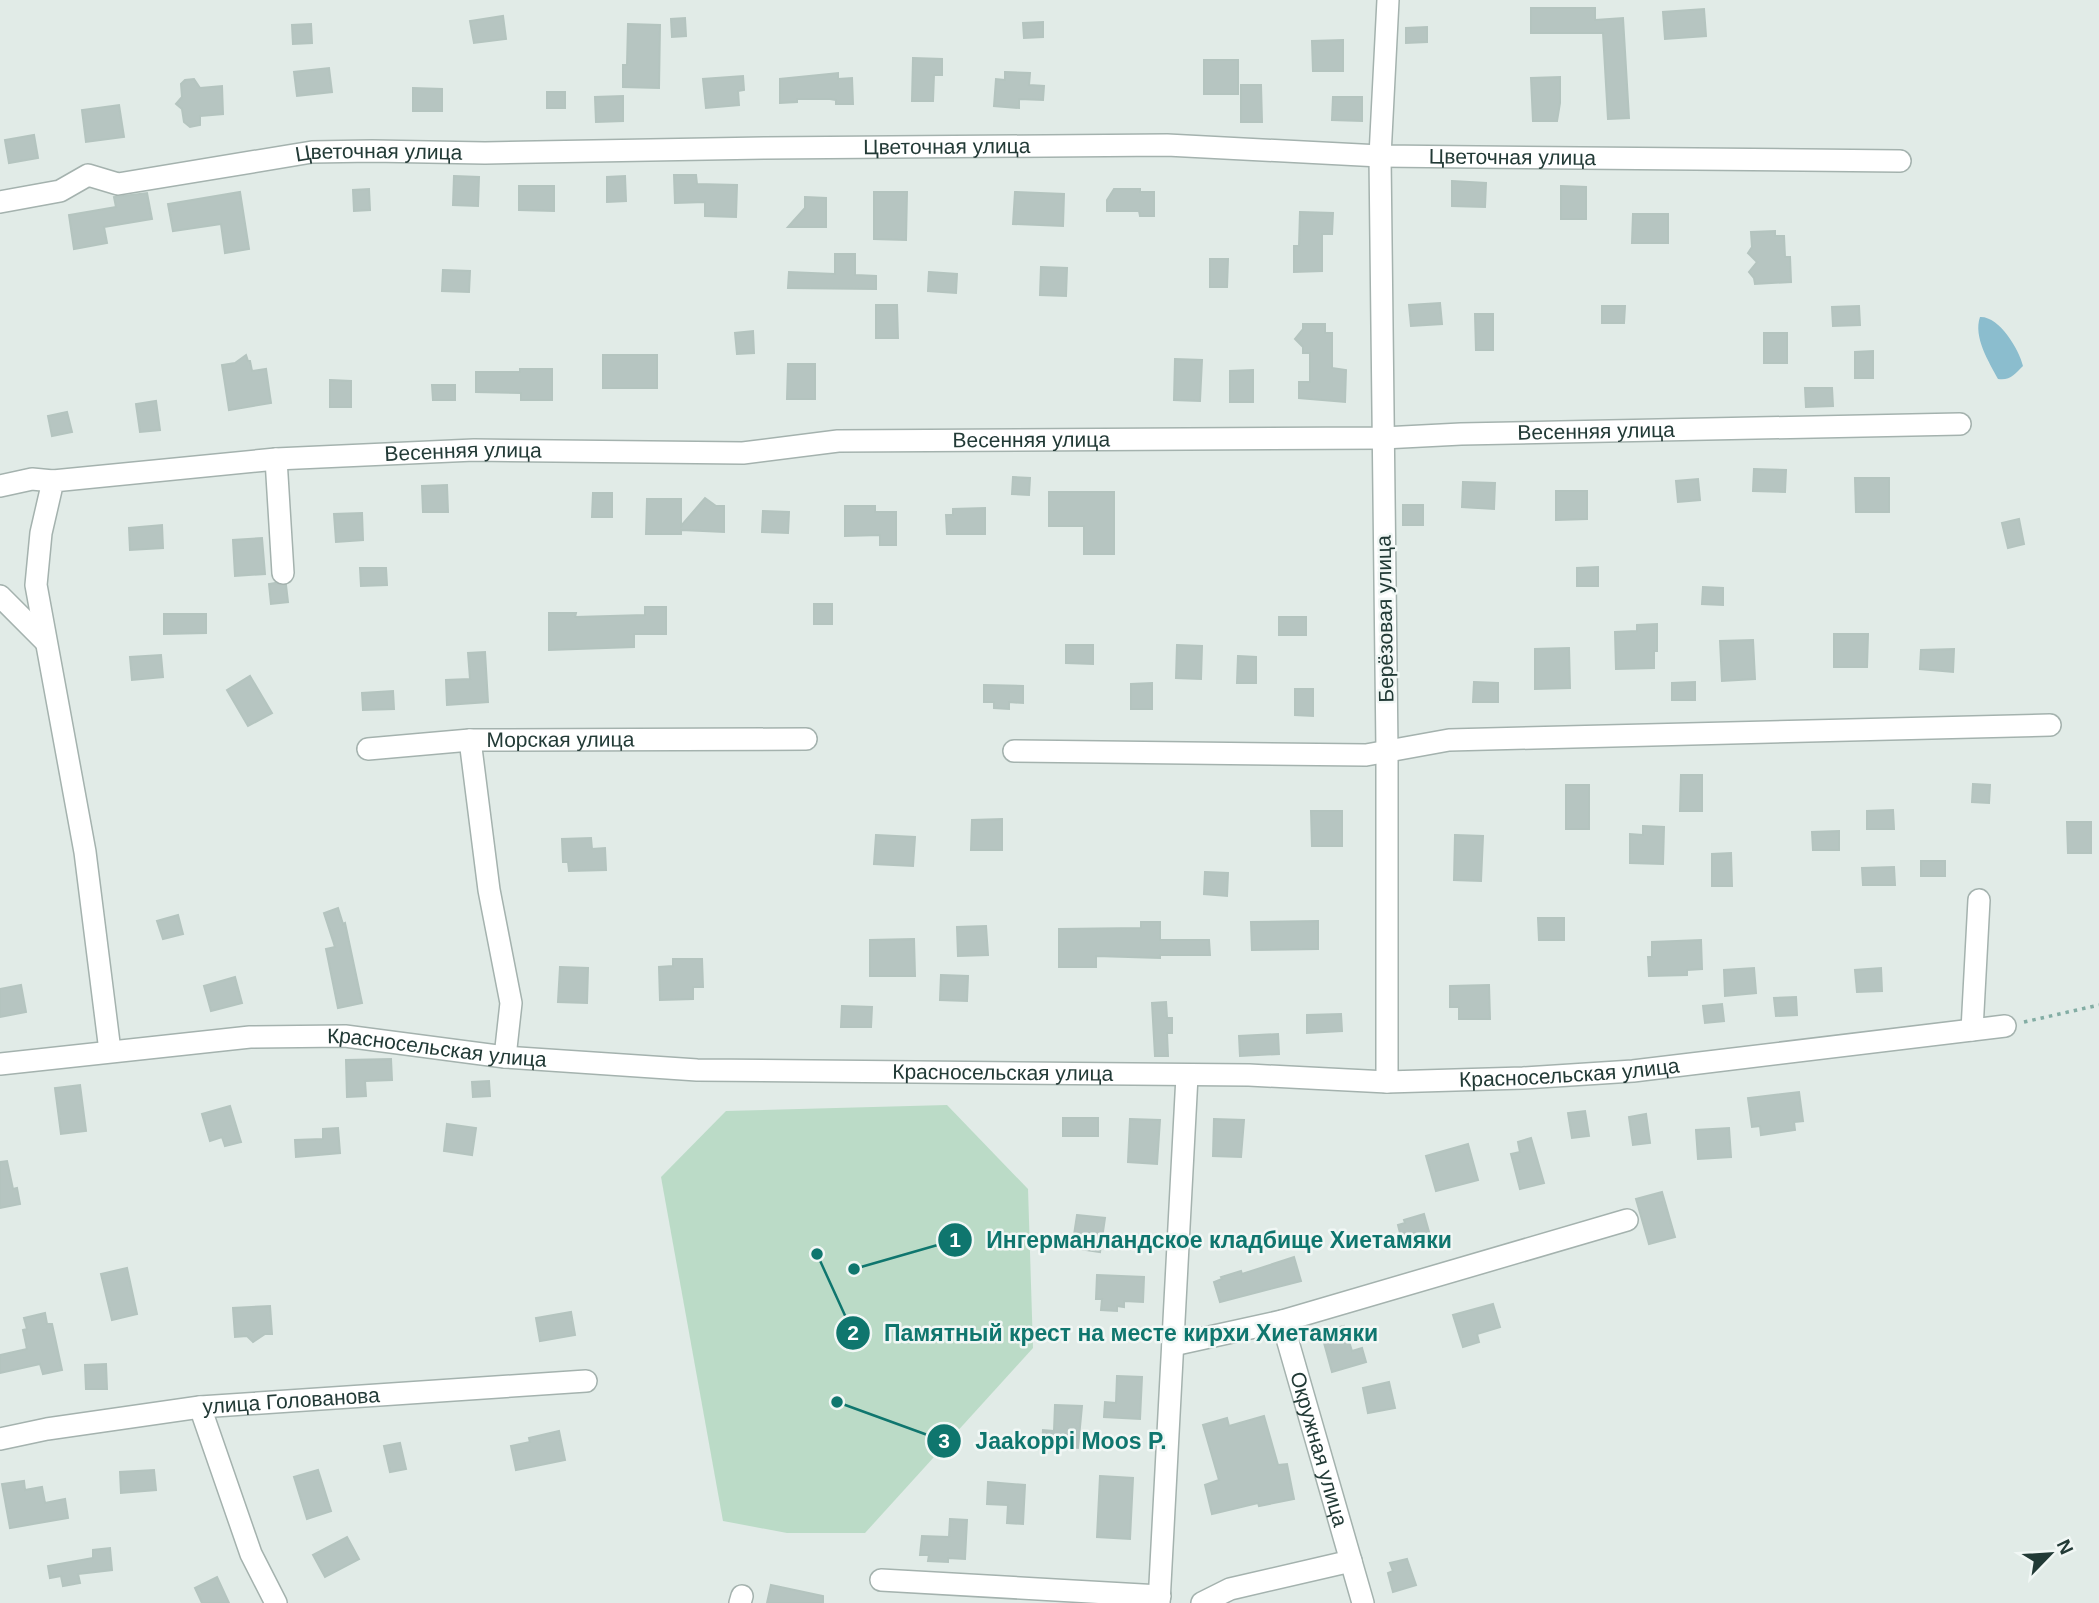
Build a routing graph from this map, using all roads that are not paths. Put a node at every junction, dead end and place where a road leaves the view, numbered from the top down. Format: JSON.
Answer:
{"nodes":[{"id":1,"x":1388,"y":0,"type":"edge"},
{"id":2,"x":1380,"y":156,"type":"junction"},
{"id":3,"x":1900,"y":161,"type":"dead end"},
{"id":4,"x":0,"y":202,"type":"edge"},
{"id":5,"x":1960,"y":424,"type":"dead end"},
{"id":6,"x":1383,"y":438,"type":"junction"},
{"id":7,"x":276,"y":459,"type":"junction"},
{"id":8,"x":53,"y":481,"type":"junction"},
{"id":9,"x":0,"y":486,"type":"edge"},
{"id":10,"x":283,"y":573,"type":"dead end"},
{"id":11,"x":0,"y":597,"type":"edge"},
{"id":12,"x":44,"y":640,"type":"junction"},
{"id":13,"x":2050,"y":724,"type":"dead end"},
{"id":14,"x":806,"y":738,"type":"dead end"},
{"id":15,"x":470,"y":740,"type":"junction"},
{"id":16,"x":368,"y":749,"type":"dead end"},
{"id":17,"x":1014,"y":751,"type":"dead end"},
{"id":18,"x":1387,"y":751,"type":"junction"},
{"id":19,"x":1979,"y":900,"type":"dead end"},
{"id":20,"x":2005,"y":1026,"type":"road end"},
{"id":21,"x":1972,"y":1030,"type":"junction"},
{"id":22,"x":110,"y":1051,"type":"junction"},
{"id":23,"x":505,"y":1057,"type":"junction"},
{"id":24,"x":0,"y":1064,"type":"edge"},
{"id":25,"x":1187,"y":1076,"type":"junction"},
{"id":26,"x":1387,"y":1082,"type":"junction"},
{"id":27,"x":1627,"y":1220,"type":"dead end"},
{"id":28,"x":1282,"y":1321,"type":"junction"},
{"id":29,"x":1173,"y":1345,"type":"junction"},
{"id":30,"x":586,"y":1381,"type":"dead end"},
{"id":31,"x":200,"y":1407,"type":"junction"},
{"id":32,"x":0,"y":1439,"type":"edge"},
{"id":33,"x":1350,"y":1561,"type":"junction"},
{"id":34,"x":881,"y":1580,"type":"dead end"},
{"id":35,"x":1159,"y":1599,"type":"edge"},
{"id":36,"x":276,"y":1603,"type":"edge"},
{"id":37,"x":1202,"y":1603,"type":"edge"},
{"id":38,"x":1363,"y":1603,"type":"edge"}],
"edges":[{"from":1,"to":2,"type":"street","name":"Берёзовая улица"},
{"from":2,"to":3,"type":"street","name":"Цветочная улица"},
{"from":2,"to":4,"type":"street","name":"Цветочная улица"},
{"from":2,"to":6,"type":"street","name":"Берёзовая улица"},
{"from":5,"to":6,"type":"street","name":"Весенняя улица"},
{"from":6,"to":7,"type":"street","name":"Весенняя улица"},
{"from":6,"to":18,"type":"street","name":"Берёзовая улица"},
{"from":7,"to":8,"type":"street","name":"Весенняя улица"},
{"from":7,"to":10,"type":"street"},
{"from":8,"to":9,"type":"street","name":"Весенняя улица"},
{"from":8,"to":12,"type":"street"},
{"from":11,"to":12,"type":"street"},
{"from":12,"to":22,"type":"street"},
{"from":13,"to":18,"type":"street"},
{"from":14,"to":15,"type":"street","name":"Морская улица"},
{"from":15,"to":16,"type":"street"},
{"from":15,"to":23,"type":"street","name":"Морская улица"},
{"from":17,"to":18,"type":"street"},
{"from":18,"to":26,"type":"street","name":"Берёзовая улица"},
{"from":19,"to":21,"type":"street"},
{"from":20,"to":21,"type":"street","name":"Красносельская улица"},
{"from":21,"to":26,"type":"street","name":"Красносельская улица"},
{"from":22,"to":23,"type":"street","name":"Красносельская улица"},
{"from":22,"to":24,"type":"street","name":"Красносельская улица"},
{"from":23,"to":25,"type":"street","name":"Красносельская улица"},
{"from":25,"to":26,"type":"street","name":"Красносельская улица"},
{"from":25,"to":29,"type":"street"},
{"from":27,"to":28,"type":"street"},
{"from":28,"to":29,"type":"street"},
{"from":28,"to":33,"type":"street","name":"Окружная улица"},
{"from":29,"to":35,"type":"street"},
{"from":30,"to":31,"type":"street","name":"улица Голованова"},
{"from":31,"to":32,"type":"street","name":"улица Голованова"},
{"from":31,"to":36,"type":"street"},
{"from":33,"to":37,"type":"street"},
{"from":33,"to":38,"type":"street","name":"Окружная улица"},
{"from":34,"to":35,"type":"street"}]}
